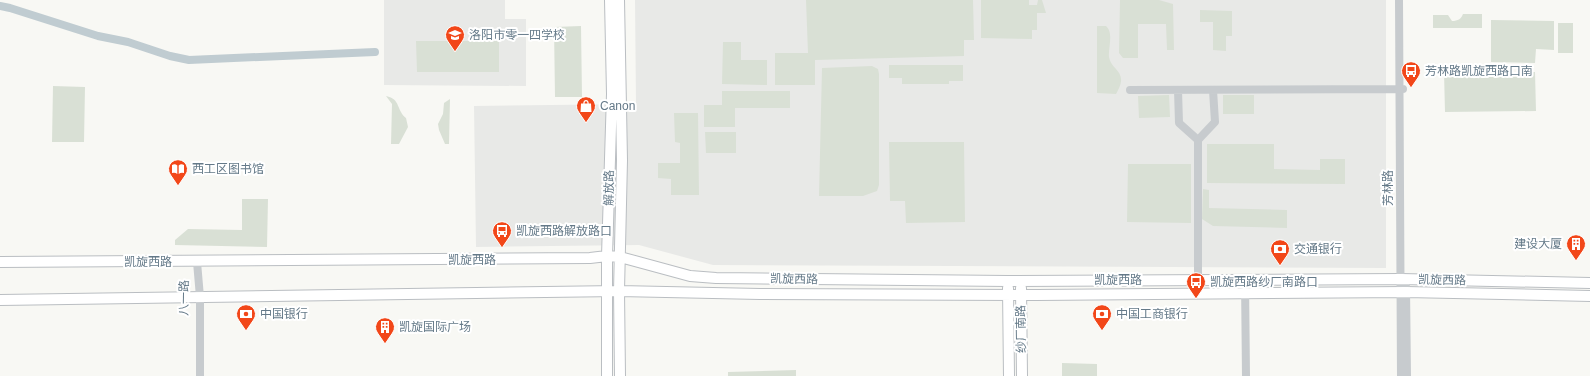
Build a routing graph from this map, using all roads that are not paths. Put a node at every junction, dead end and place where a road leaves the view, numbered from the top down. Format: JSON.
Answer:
{"nodes":[{"id":1,"x":610,"y":0,"type":"edge"},
{"id":2,"x":619,"y":0,"type":"edge"},
{"id":3,"x":1399,"y":0,"type":"edge"},
{"id":4,"x":1404,"y":0,"type":"edge"},
{"id":5,"x":1402,"y":89,"type":"junction"},
{"id":6,"x":1130,"y":90,"type":"dead end"},
{"id":7,"x":1178,"y":90,"type":"junction"},
{"id":8,"x":1213,"y":90,"type":"junction"},
{"id":9,"x":1198,"y":140,"type":"junction"},
{"id":10,"x":607,"y":256,"type":"junction"},
{"id":11,"x":620,"y":257,"type":"junction"},
{"id":12,"x":0,"y":262,"type":"edge"},
{"id":13,"x":197,"y":262,"type":"junction"},
{"id":14,"x":1403,"y":279,"type":"junction"},
{"id":15,"x":1198,"y":280,"type":"junction"},
{"id":16,"x":1245,"y":280,"type":"junction"},
{"id":17,"x":1008,"y":281,"type":"junction"},
{"id":18,"x":1021,"y":281,"type":"junction"},
{"id":19,"x":1590,"y":283,"type":"edge"},
{"id":20,"x":607,"y":292,"type":"junction"},
{"id":21,"x":619,"y":292,"type":"junction"},
{"id":22,"x":1403,"y":292,"type":"junction"},
{"id":23,"x":1244,"y":293,"type":"junction"},
{"id":24,"x":1008,"y":294,"type":"junction"},
{"id":25,"x":1020,"y":294,"type":"junction"},
{"id":26,"x":1590,"y":296,"type":"edge"},
{"id":27,"x":198,"y":297,"type":"junction"},
{"id":28,"x":0,"y":300,"type":"edge"},
{"id":29,"x":196,"y":376,"type":"edge"},
{"id":30,"x":200,"y":376,"type":"edge"},
{"id":31,"x":608,"y":376,"type":"edge"},
{"id":32,"x":620,"y":376,"type":"edge"},
{"id":33,"x":1009,"y":376,"type":"edge"},
{"id":34,"x":1022,"y":376,"type":"edge"},
{"id":35,"x":1246,"y":376,"type":"edge"},
{"id":36,"x":1401,"y":376,"type":"edge"},
{"id":37,"x":1407,"y":376,"type":"edge"}],
"edges":[{"from":1,"to":10,"type":"main road","name":"解放路"},
{"from":2,"to":11,"type":"main road","name":"解放路"},
{"from":3,"to":5,"type":"street","name":"芳林路"},
{"from":4,"to":5,"type":"street","name":"芳林路"},
{"from":5,"to":8,"type":"street"},
{"from":5,"to":14,"type":"street","name":"芳林路"},
{"from":6,"to":7,"type":"street"},
{"from":7,"to":8,"type":"street"},
{"from":7,"to":9,"type":"street"},
{"from":8,"to":9,"type":"street"},
{"from":9,"to":15,"type":"street"},
{"from":10,"to":11,"type":"main road","name":"凯旋西路"},
{"from":10,"to":13,"type":"main road","name":"凯旋西路"},
{"from":10,"to":20,"type":"main road","name":"解放路"},
{"from":11,"to":17,"type":"main road","name":"凯旋西路"},
{"from":11,"to":21,"type":"main road","name":"解放路"},
{"from":12,"to":13,"type":"main road","name":"凯旋西路"},
{"from":13,"to":27,"type":"street","name":"八一路"},
{"from":14,"to":16,"type":"main road","name":"凯旋西路"},
{"from":14,"to":19,"type":"main road","name":"凯旋西路"},
{"from":14,"to":22,"type":"street","name":"芳林路"},
{"from":15,"to":16,"type":"main road","name":"凯旋西路"},
{"from":15,"to":18,"type":"main road","name":"凯旋西路"},
{"from":16,"to":23,"type":"street"},
{"from":17,"to":18,"type":"main road","name":"凯旋西路"},
{"from":17,"to":24,"type":"main road","name":"纱厂南路"},
{"from":18,"to":25,"type":"main road","name":"纱厂南路"},
{"from":20,"to":21,"type":"main road","name":"凯旋西路"},
{"from":20,"to":27,"type":"main road","name":"凯旋西路"},
{"from":20,"to":31,"type":"main road","name":"解放路"},
{"from":21,"to":24,"type":"main road","name":"凯旋西路"},
{"from":21,"to":32,"type":"main road","name":"解放路"},
{"from":22,"to":23,"type":"main road","name":"凯旋西路"},
{"from":22,"to":26,"type":"main road","name":"凯旋西路"},
{"from":22,"to":36,"type":"street","name":"芳林路"},
{"from":22,"to":37,"type":"street","name":"芳林路"},
{"from":23,"to":25,"type":"main road","name":"凯旋西路"},
{"from":23,"to":35,"type":"street"},
{"from":24,"to":25,"type":"main road","name":"凯旋西路"},
{"from":24,"to":33,"type":"main road","name":"纱厂南路"},
{"from":25,"to":34,"type":"main road","name":"纱厂南路"},
{"from":27,"to":28,"type":"main road","name":"凯旋西路"},
{"from":27,"to":29,"type":"street","name":"八一路"},
{"from":27,"to":30,"type":"street","name":"八一路"}]}
